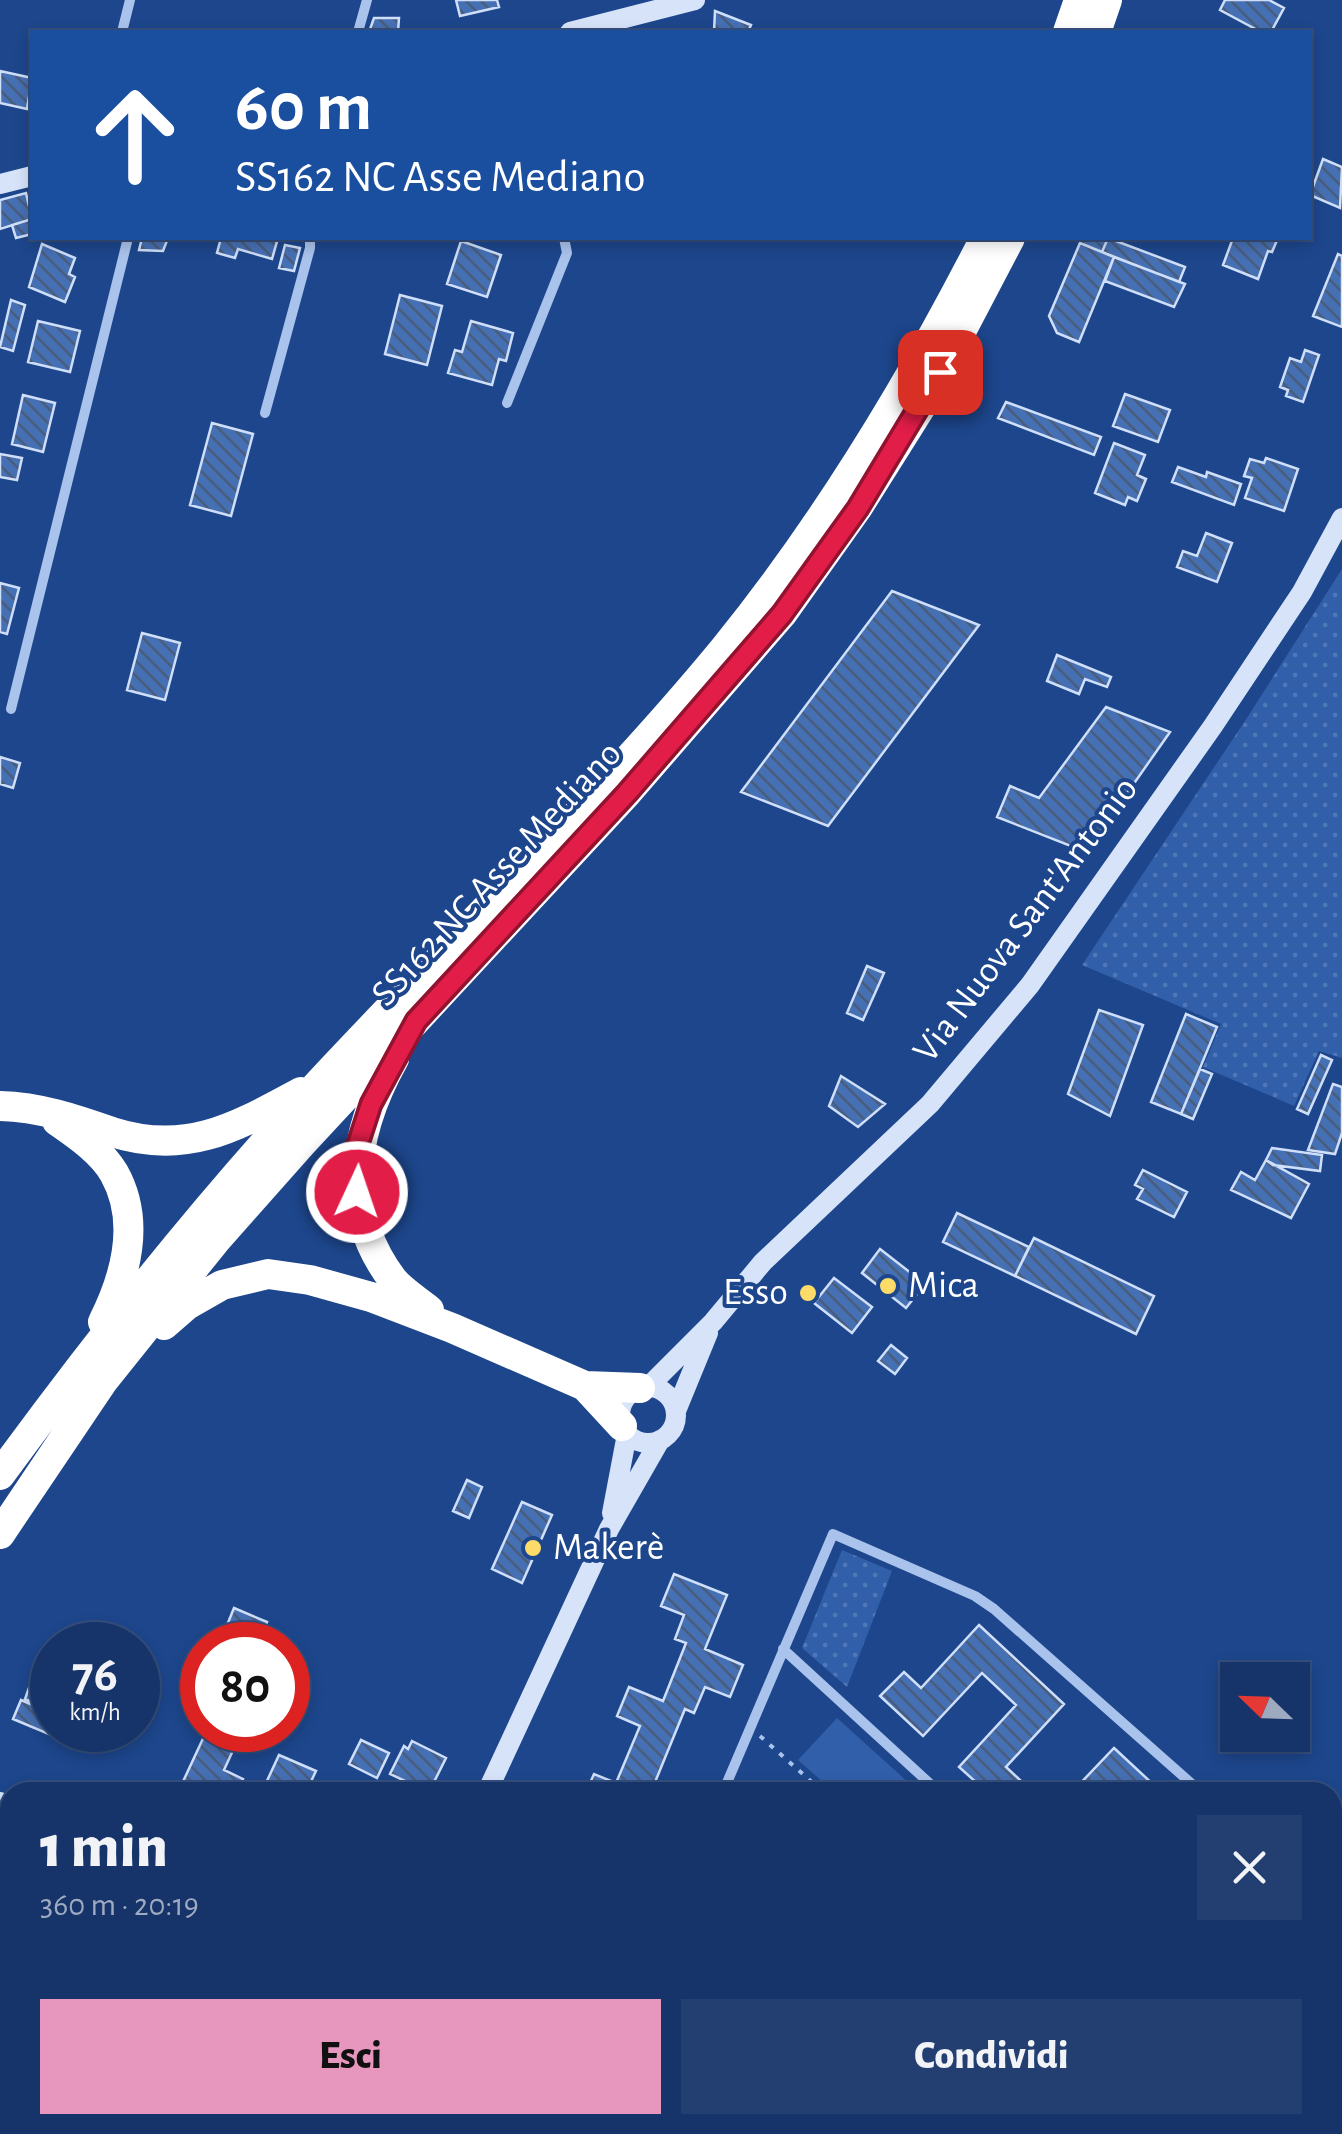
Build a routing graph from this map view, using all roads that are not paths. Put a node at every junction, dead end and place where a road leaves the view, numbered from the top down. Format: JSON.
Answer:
{"nodes":[{"id":1,"x":130,"y":0,"type":"edge"},
{"id":2,"x":367,"y":0,"type":"edge"},
{"id":3,"x":694,"y":0,"type":"edge"},
{"id":4,"x":1096,"y":12,"type":"edge"},
{"id":5,"x":122,"y":30,"type":"edge"},
{"id":6,"x":359,"y":30,"type":"edge"},
{"id":7,"x":578,"y":30,"type":"edge"},
{"id":8,"x":1071,"y":30,"type":"edge"},
{"id":9,"x":30,"y":176,"type":"edge"},
{"id":10,"x":0,"y":184,"type":"edge"},
{"id":11,"x":128,"y":240,"type":"edge"},
{"id":12,"x":310,"y":240,"type":"edge"},
{"id":13,"x":564,"y":240,"type":"edge"},
{"id":14,"x":984,"y":240,"type":"edge"},
{"id":15,"x":1009,"y":240,"type":"edge"},
{"id":16,"x":506,"y":403,"type":"dead end"},
{"id":17,"x":265,"y":412,"type":"dead end"},
{"id":18,"x":1342,"y":518,"type":"edge"},
{"id":19,"x":11,"y":709,"type":"dead end"},
{"id":20,"x":416,"y":1021,"type":"junction"},
{"id":21,"x":321,"y":1081,"type":"junction"},
{"id":22,"x":0,"y":1106,"type":"edge"},
{"id":23,"x":42,"y":1111,"type":"junction"},
{"id":24,"x":713,"y":1322,"type":"junction"},
{"id":25,"x":452,"y":1328,"type":"junction"},
{"id":26,"x":91,"y":1373,"type":"junction"},
{"id":27,"x":585,"y":1386,"type":"junction"},
{"id":28,"x":644,"y":1387,"type":"junction"},
{"id":29,"x":676,"y":1411,"type":"junction"},
{"id":30,"x":624,"y":1430,"type":"junction"},
{"id":31,"x":660,"y":1440,"type":"junction"},
{"id":32,"x":0,"y":1475,"type":"edge"},
{"id":33,"x":609,"y":1529,"type":"junction"},
{"id":34,"x":0,"y":1534,"type":"edge"},
{"id":35,"x":783,"y":1649,"type":"junction"},
{"id":36,"x":492,"y":1782,"type":"edge"},
{"id":37,"x":727,"y":1782,"type":"edge"},
{"id":38,"x":928,"y":1782,"type":"edge"},
{"id":39,"x":1190,"y":1782,"type":"edge"}],
"edges":[{"from":1,"to":5,"type":"street"},
{"from":2,"to":6,"type":"street"},
{"from":3,"to":7,"type":"street"},
{"from":4,"to":8,"type":"highway"},
{"from":9,"to":10,"type":"street"},
{"from":11,"to":19,"type":"street"},
{"from":12,"to":17,"type":"street"},
{"from":13,"to":16,"type":"street"},
{"from":14,"to":21,"type":"highway","name":"SS162 NC Asse Mediano"},
{"from":15,"to":20,"type":"highway","name":"SS162 NC Asse Mediano"},
{"from":18,"to":24,"type":"street","name":"Via Nuova Sant'Antonio"},
{"from":20,"to":25,"type":"highway"},
{"from":20,"to":26,"type":"highway","name":"SS162 NC Asse Mediano"},
{"from":21,"to":23,"type":"highway"},
{"from":21,"to":26,"type":"highway","name":"SS162 NC Asse Mediano"},
{"from":22,"to":23,"type":"highway"},
{"from":23,"to":26,"type":"highway"},
{"from":24,"to":28,"type":"street","name":"Via Nuova Sant'Antonio"},
{"from":24,"to":29,"type":"street","name":"Via Nuova Sant'Antonio"},
{"from":25,"to":26,"type":"highway"},
{"from":25,"to":27,"type":"highway"},
{"from":26,"to":32,"type":"highway","name":"SS162 NC Asse Mediano"},
{"from":26,"to":34,"type":"highway","name":"SS162 NC Asse Mediano"},
{"from":27,"to":28,"type":"highway"},
{"from":27,"to":30,"type":"highway"},
{"from":28,"to":29,"type":"street"},
{"from":28,"to":30,"type":"street","name":"Via Nuova Sant'Antonio"},
{"from":29,"to":31,"type":"street","name":"Via Nuova Sant'Antonio"},
{"from":30,"to":31,"type":"street"},
{"from":30,"to":33,"type":"street","name":"Via Nuova Sant'Antonio"},
{"from":31,"to":33,"type":"street","name":"Via Nuova Sant'Antonio"},
{"from":33,"to":36,"type":"street","name":"Via Nuova Sant'Antonio"},
{"from":35,"to":37,"type":"street"},
{"from":35,"to":38,"type":"street"},
{"from":35,"to":39,"type":"street"}]}
